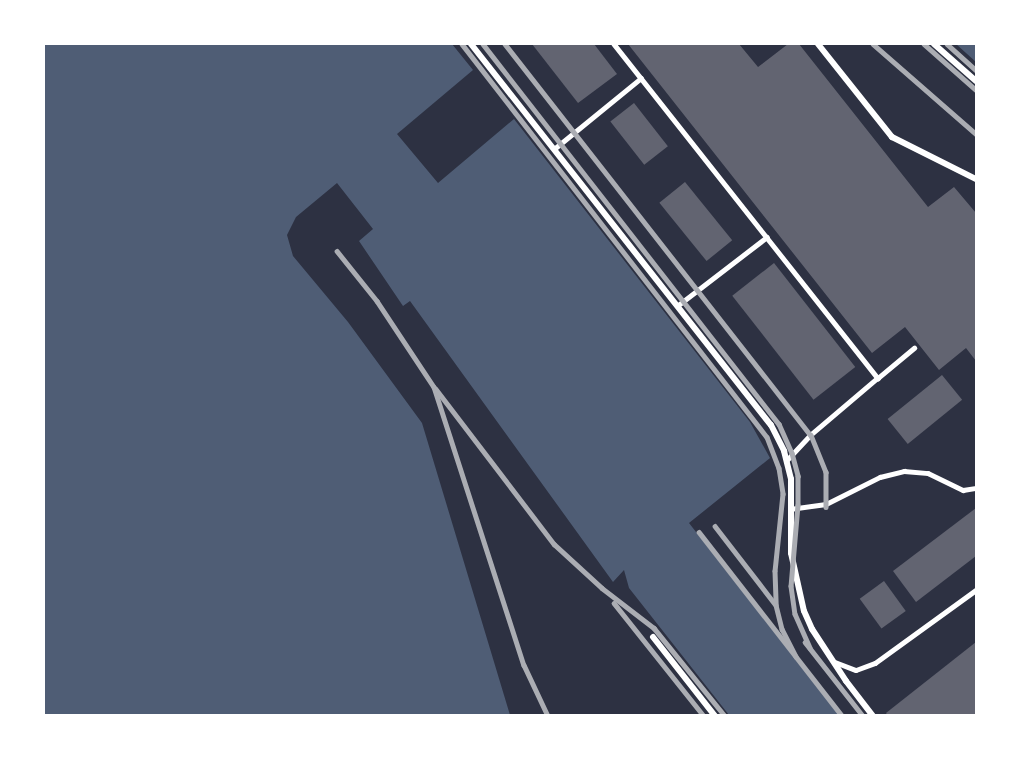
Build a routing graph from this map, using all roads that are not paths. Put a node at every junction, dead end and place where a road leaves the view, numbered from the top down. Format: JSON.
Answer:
{"nodes":[{"id":1,"x":471,"y":44,"type":"edge"},
{"id":2,"x":614,"y":44,"type":"edge"},
{"id":3,"x":818,"y":44,"type":"edge"},
{"id":4,"x":934,"y":44,"type":"edge"},
{"id":5,"x":642,"y":78,"type":"junction"},
{"id":6,"x":976,"y":81,"type":"edge"},
{"id":7,"x":554,"y":149,"type":"junction"},
{"id":8,"x":976,"y":179,"type":"edge"},
{"id":9,"x":767,"y":237,"type":"junction"},
{"id":10,"x":677,"y":306,"type":"junction"},
{"id":11,"x":914,"y":348,"type":"dead end"},
{"id":12,"x":878,"y":378,"type":"junction"},
{"id":13,"x":787,"y":461,"type":"junction"},
{"id":14,"x":976,"y":488,"type":"edge"},
{"id":15,"x":790,"y":508,"type":"junction"},
{"id":16,"x":976,"y":590,"type":"edge"},
{"id":17,"x":653,"y":637,"type":"dead end"},
{"id":18,"x":833,"y":660,"type":"junction"},
{"id":19,"x":715,"y":716,"type":"edge"},
{"id":20,"x":873,"y":716,"type":"edge"}],
"edges":[{"from":1,"to":7,"type":"street"},
{"from":2,"to":5,"type":"lane"},
{"from":3,"to":8,"type":"street"},
{"from":4,"to":6,"type":"street"},
{"from":5,"to":7,"type":"lane"},
{"from":5,"to":9,"type":"lane"},
{"from":7,"to":10,"type":"street"},
{"from":9,"to":10,"type":"lane"},
{"from":9,"to":12,"type":"lane"},
{"from":10,"to":13,"type":"street"},
{"from":11,"to":12,"type":"lane"},
{"from":12,"to":13,"type":"lane"},
{"from":13,"to":15,"type":"street"},
{"from":14,"to":15,"type":"lane"},
{"from":15,"to":18,"type":"street"},
{"from":16,"to":18,"type":"lane"},
{"from":17,"to":19,"type":"street"},
{"from":18,"to":20,"type":"street"}]}
